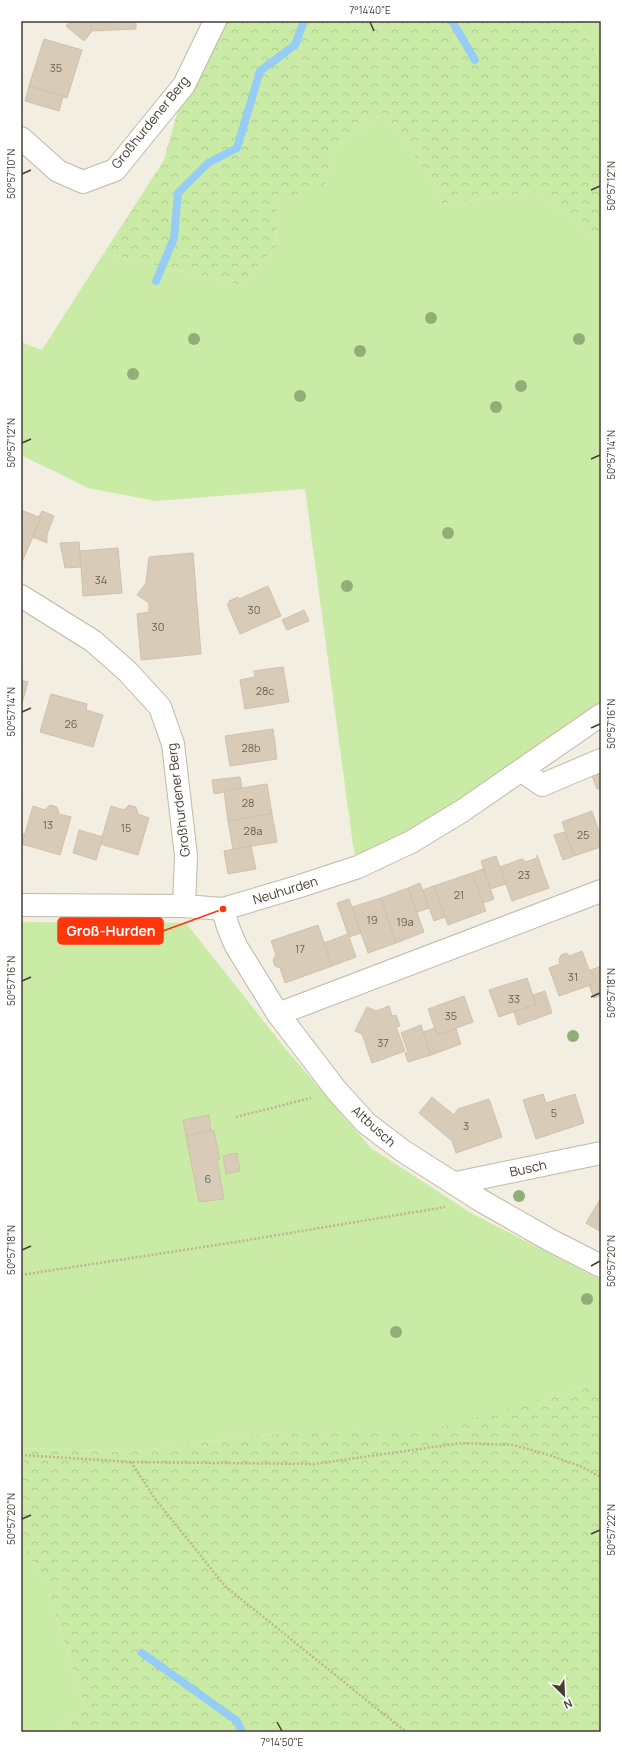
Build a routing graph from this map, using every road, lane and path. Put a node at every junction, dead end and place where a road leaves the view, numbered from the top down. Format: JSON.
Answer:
{"nodes":[{"id":1,"x":215,"y":21,"type":"edge"},
{"id":2,"x":21,"y":138,"type":"edge"},
{"id":3,"x":21,"y":596,"type":"edge"},
{"id":4,"x":601,"y":715,"type":"edge"},
{"id":5,"x":601,"y":760,"type":"edge"},
{"id":6,"x":522,"y":771,"type":"junction"},
{"id":7,"x":601,"y":891,"type":"edge"},
{"id":8,"x":21,"y":905,"type":"edge"},
{"id":9,"x":184,"y":906,"type":"junction"},
{"id":10,"x":222,"y":909,"type":"junction"},
{"id":11,"x":278,"y":1014,"type":"junction"},
{"id":12,"x":337,"y":1091,"type":"junction"},
{"id":13,"x":236,"y":1117,"type":"dead end"},
{"id":14,"x":601,"y":1154,"type":"edge"},
{"id":15,"x":456,"y":1183,"type":"junction"},
{"id":16,"x":480,"y":1200,"type":"junction"},
{"id":17,"x":601,"y":1266,"type":"edge"},
{"id":18,"x":21,"y":1275,"type":"edge"},
{"id":19,"x":21,"y":1455,"type":"edge"},
{"id":20,"x":131,"y":1462,"type":"junction"},
{"id":21,"x":601,"y":1477,"type":"edge"},
{"id":22,"x":406,"y":1732,"type":"edge"}],
"edges":[{"from":1,"to":2,"type":"street","name":"Großhurdener Berg"},
{"from":3,"to":9,"type":"street","name":"Großhurdener Berg"},
{"from":4,"to":6,"type":"street","name":"Neuhurden"},
{"from":5,"to":6,"type":"street"},
{"from":6,"to":10,"type":"street","name":"Neuhurden"},
{"from":7,"to":11,"type":"street"},
{"from":8,"to":9,"type":"street","name":"Neuhurden"},
{"from":9,"to":10,"type":"street","name":"Neuhurden"},
{"from":10,"to":11,"type":"street","name":"Altbusch"},
{"from":11,"to":12,"type":"street","name":"Altbusch"},
{"from":12,"to":13,"type":"path"},
{"from":12,"to":15,"type":"street","name":"Altbusch"},
{"from":14,"to":15,"type":"street","name":"Busch"},
{"from":15,"to":16,"type":"street","name":"Altbusch"},
{"from":16,"to":17,"type":"street","name":"Altbusch"},
{"from":16,"to":18,"type":"path"},
{"from":19,"to":20,"type":"path"},
{"from":20,"to":21,"type":"path"},
{"from":20,"to":22,"type":"path"}]}
